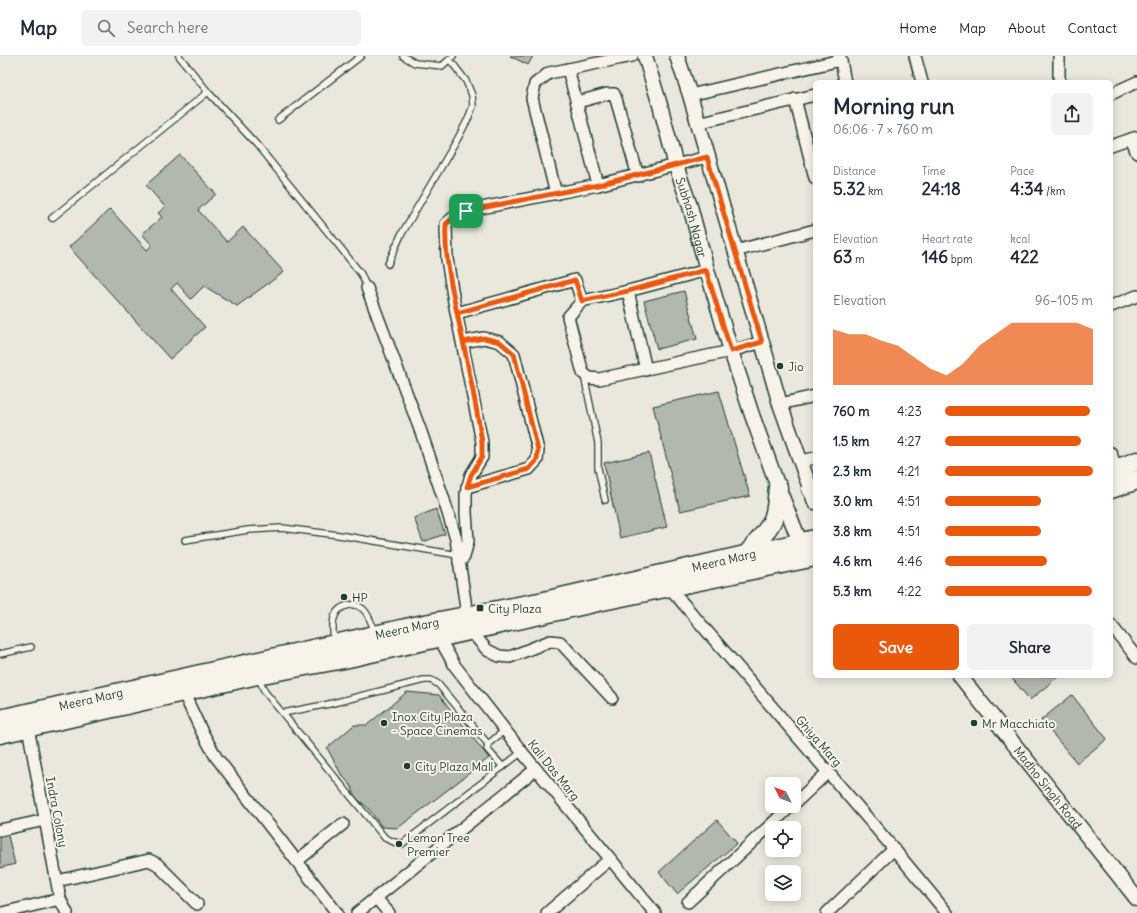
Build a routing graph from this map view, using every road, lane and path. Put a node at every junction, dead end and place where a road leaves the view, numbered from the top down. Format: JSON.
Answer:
{"nodes":[{"id":1,"x":179,"y":56,"type":"edge"},
{"id":2,"x":361,"y":56,"type":"edge"},
{"id":3,"x":403,"y":56,"type":"edge"},
{"id":4,"x":632,"y":56,"type":"edge"},
{"id":5,"x":645,"y":56,"type":"edge"},
{"id":6,"x":677,"y":56,"type":"edge"},
{"id":7,"x":915,"y":56,"type":"edge"},
{"id":8,"x":1059,"y":56,"type":"edge"},
{"id":9,"x":451,"y":58,"type":"edge"},
{"id":10,"x":840,"y":58,"type":"edge"},
{"id":11,"x":568,"y":69,"type":"junction"},
{"id":12,"x":845,"y":80,"type":"edge"},
{"id":13,"x":921,"y":80,"type":"edge"},
{"id":14,"x":1059,"y":80,"type":"edge"},
{"id":15,"x":1137,"y":82,"type":"edge"},
{"id":16,"x":208,"y":92,"type":"junction"},
{"id":17,"x":1113,"y":93,"type":"edge"},
{"id":18,"x":690,"y":95,"type":"junction"},
{"id":19,"x":813,"y":95,"type":"edge"},
{"id":20,"x":795,"y":99,"type":"junction"},
{"id":21,"x":578,"y":102,"type":"junction"},
{"id":22,"x":278,"y":120,"type":"dead end"},
{"id":23,"x":697,"y":123,"type":"junction"},
{"id":24,"x":1134,"y":138,"type":"edge"},
{"id":25,"x":1113,"y":145,"type":"edge"},
{"id":26,"x":1137,"y":153,"type":"edge"},
{"id":27,"x":707,"y":157,"type":"junction"},
{"id":28,"x":676,"y":166,"type":"junction"},
{"id":29,"x":813,"y":170,"type":"edge"},
{"id":30,"x":638,"y":176,"type":"junction"},
{"id":31,"x":598,"y":185,"type":"junction"},
{"id":32,"x":556,"y":194,"type":"junction"},
{"id":33,"x":52,"y":218,"type":"dead end"},
{"id":34,"x":813,"y":231,"type":"edge"},
{"id":35,"x":735,"y":252,"type":"junction"},
{"id":36,"x":388,"y":264,"type":"dead end"},
{"id":37,"x":706,"y":270,"type":"junction"},
{"id":38,"x":368,"y":288,"type":"joint"},
{"id":39,"x":628,"y":291,"type":"junction"},
{"id":40,"x":1137,"y":296,"type":"edge"},
{"id":41,"x":582,"y":301,"type":"junction"},
{"id":42,"x":1113,"y":305,"type":"edge"},
{"id":43,"x":457,"y":313,"type":"junction"},
{"id":44,"x":463,"y":342,"type":"junction"},
{"id":45,"x":762,"y":342,"type":"junction"},
{"id":46,"x":731,"y":351,"type":"junction"},
{"id":47,"x":646,"y":370,"type":"junction"},
{"id":48,"x":583,"y":373,"type":"junction"},
{"id":49,"x":813,"y":396,"type":"edge"},
{"id":50,"x":780,"y":404,"type":"junction"},
{"id":51,"x":813,"y":458,"type":"edge"},
{"id":52,"x":1137,"y":460,"type":"edge"},
{"id":53,"x":801,"y":461,"type":"junction"},
{"id":54,"x":1113,"y":464,"type":"edge"},
{"id":55,"x":1137,"y":480,"type":"edge"},
{"id":56,"x":467,"y":487,"type":"junction"},
{"id":57,"x":778,"y":487,"type":"junction"},
{"id":58,"x":1113,"y":488,"type":"edge"},
{"id":59,"x":813,"y":491,"type":"edge"},
{"id":60,"x":605,"y":500,"type":"dead end"},
{"id":61,"x":185,"y":540,"type":"dead end"},
{"id":62,"x":808,"y":540,"type":"edge"},
{"id":63,"x":746,"y":555,"type":"junction"},
{"id":64,"x":459,"y":558,"type":"junction"},
{"id":65,"x":809,"y":558,"type":"edge"},
{"id":66,"x":669,"y":588,"type":"junction"},
{"id":67,"x":468,"y":623,"type":"junction"},
{"id":68,"x":1113,"y":628,"type":"edge"},
{"id":69,"x":438,"y":630,"type":"junction"},
{"id":70,"x":377,"y":635,"type":"junction"},
{"id":71,"x":334,"y":644,"type":"junction"},
{"id":72,"x":31,"y":647,"type":"dead end"},
{"id":73,"x":0,"y":654,"type":"edge"},
{"id":74,"x":1137,"y":658,"type":"edge"},
{"id":75,"x":257,"y":675,"type":"junction"},
{"id":76,"x":962,"y":678,"type":"edge"},
{"id":77,"x":183,"y":692,"type":"junction"},
{"id":78,"x":612,"y":698,"type":"dead end"},
{"id":79,"x":283,"y":713,"type":"junction"},
{"id":80,"x":0,"y":719,"type":"edge"},
{"id":81,"x":27,"y":721,"type":"junction"},
{"id":82,"x":505,"y":730,"type":"junction"},
{"id":83,"x":0,"y":734,"type":"edge"},
{"id":84,"x":488,"y":744,"type":"junction"},
{"id":85,"x":522,"y":752,"type":"junction"},
{"id":86,"x":503,"y":767,"type":"junction"},
{"id":87,"x":536,"y":769,"type":"junction"},
{"id":88,"x":828,"y":772,"type":"junction"},
{"id":89,"x":801,"y":797,"type":"edge"},
{"id":90,"x":784,"y":813,"type":"edge"},
{"id":91,"x":45,"y":820,"type":"junction"},
{"id":92,"x":342,"y":824,"type":"dead end"},
{"id":93,"x":0,"y":830,"type":"edge"},
{"id":94,"x":894,"y":848,"type":"junction"},
{"id":95,"x":610,"y":859,"type":"junction"},
{"id":96,"x":297,"y":861,"type":"junction"},
{"id":97,"x":57,"y":881,"type":"junction"},
{"id":98,"x":376,"y":898,"type":"junction"},
{"id":99,"x":60,"y":899,"type":"junction"},
{"id":100,"x":1137,"y":899,"type":"edge"},
{"id":101,"x":688,"y":902,"type":"dead end"},
{"id":102,"x":197,"y":904,"type":"dead end"},
{"id":103,"x":2,"y":913,"type":"edge"},
{"id":104,"x":68,"y":913,"type":"edge"},
{"id":105,"x":337,"y":913,"type":"edge"},
{"id":106,"x":356,"y":913,"type":"edge"},
{"id":107,"x":389,"y":913,"type":"edge"},
{"id":108,"x":547,"y":913,"type":"edge"},
{"id":109,"x":655,"y":913,"type":"edge"},
{"id":110,"x":827,"y":913,"type":"edge"},
{"id":111,"x":947,"y":913,"type":"edge"}],
"edges":[{"from":1,"to":16,"type":"lane"},
{"from":2,"to":22,"type":"lane"},
{"from":3,"to":9,"type":"lane"},
{"from":4,"to":11,"type":"street"},
{"from":5,"to":28,"type":"street","name":"Subhash Nagar"},
{"from":6,"to":18,"type":"street"},
{"from":7,"to":13,"type":"street"},
{"from":8,"to":14,"type":"street"},
{"from":9,"to":36,"type":"lane"},
{"from":10,"to":12,"type":"street"},
{"from":10,"to":18,"type":"street"},
{"from":11,"to":21,"type":"street"},
{"from":11,"to":32,"type":"street"},
{"from":15,"to":17,"type":"street"},
{"from":16,"to":33,"type":"lane"},
{"from":16,"to":38,"type":"lane"},
{"from":18,"to":23,"type":"street"},
{"from":19,"to":20,"type":"street"},
{"from":20,"to":23,"type":"street"},
{"from":20,"to":29,"type":"street"},
{"from":21,"to":30,"type":"street"},
{"from":21,"to":31,"type":"street"},
{"from":23,"to":27,"type":"street"},
{"from":24,"to":25,"type":"street"},
{"from":24,"to":26,"type":"street"},
{"from":27,"to":28,"type":"street"},
{"from":27,"to":35,"type":"street"},
{"from":28,"to":30,"type":"street"},
{"from":28,"to":37,"type":"street","name":"Subhash Nagar"},
{"from":30,"to":31,"type":"street"},
{"from":31,"to":32,"type":"street"},
{"from":32,"to":43,"type":"street"},
{"from":34,"to":35,"type":"street"},
{"from":35,"to":45,"type":"street"},
{"from":37,"to":39,"type":"street"},
{"from":37,"to":46,"type":"street","name":"Subhash Nagar"},
{"from":38,"to":64,"type":"street"},
{"from":39,"to":41,"type":"street"},
{"from":39,"to":47,"type":"street"},
{"from":40,"to":42,"type":"street"},
{"from":41,"to":43,"type":"street"},
{"from":41,"to":48,"type":"street"},
{"from":43,"to":44,"type":"street"},
{"from":44,"to":56,"type":"street"},
{"from":44,"to":56,"type":"street"},
{"from":45,"to":46,"type":"street"},
{"from":45,"to":50,"type":"street"},
{"from":46,"to":47,"type":"street"},
{"from":46,"to":57,"type":"street","name":"Subhash Nagar"},
{"from":47,"to":48,"type":"street"},
{"from":48,"to":60,"type":"lane"},
{"from":49,"to":50,"type":"street"},
{"from":50,"to":53,"type":"street"},
{"from":51,"to":53,"type":"street"},
{"from":52,"to":54,"type":"main road"},
{"from":53,"to":59,"type":"street"},
{"from":55,"to":58,"type":"main road"},
{"from":56,"to":64,"type":"street"},
{"from":57,"to":62,"type":"street","name":"Subhash Nagar"},
{"from":57,"to":63,"type":"main road"},
{"from":61,"to":64,"type":"lane"},
{"from":62,"to":63,"type":"main road","name":"Meera Marg"},
{"from":62,"to":65,"type":"street","name":"Subhash Nagar"},
{"from":63,"to":67,"type":"main road","name":"Meera Marg"},
{"from":64,"to":67,"type":"street"},
{"from":65,"to":66,"type":"main road","name":"Meera Marg"},
{"from":66,"to":67,"type":"main road","name":"Meera Marg"},
{"from":66,"to":88,"type":"street","name":"Ghiya Marg"},
{"from":67,"to":69,"type":"main road","name":"Meera Marg"},
{"from":67,"to":78,"type":"street"},
{"from":68,"to":74,"type":"street"},
{"from":69,"to":70,"type":"main road","name":"Meera Marg"},
{"from":69,"to":75,"type":"main road","name":"Meera Marg"},
{"from":69,"to":82,"type":"street","name":"Kali Das Marg"},
{"from":70,"to":71,"type":"main road","name":"Meera Marg"},
{"from":70,"to":71,"type":"lane"},
{"from":71,"to":81,"type":"main road","name":"Meera Marg"},
{"from":72,"to":73,"type":"lane"},
{"from":75,"to":77,"type":"main road","name":"Meera Marg"},
{"from":75,"to":79,"type":"lane"},
{"from":76,"to":100,"type":"street","name":"Madho Singh Road"},
{"from":77,"to":81,"type":"main road","name":"Meera Marg"},
{"from":77,"to":96,"type":"street"},
{"from":79,"to":84,"type":"lane"},
{"from":79,"to":86,"type":"lane"},
{"from":80,"to":81,"type":"main road","name":"Meera Marg"},
{"from":81,"to":83,"type":"main road","name":"Meera Marg"},
{"from":81,"to":91,"type":"street","name":"Indra Colony"},
{"from":82,"to":84,"type":"lane"},
{"from":82,"to":85,"type":"street","name":"Kali Das Marg"},
{"from":84,"to":86,"type":"lane"},
{"from":85,"to":86,"type":"lane"},
{"from":85,"to":87,"type":"street","name":"Kali Das Marg"},
{"from":87,"to":95,"type":"street","name":"Kali Das Marg"},
{"from":87,"to":98,"type":"street"},
{"from":88,"to":89,"type":"street"},
{"from":88,"to":94,"type":"street","name":"Ghiya Marg"},
{"from":90,"to":101,"type":"street"},
{"from":91,"to":93,"type":"street"},
{"from":91,"to":97,"type":"street","name":"Indra Colony"},
{"from":92,"to":96,"type":"street"},
{"from":94,"to":110,"type":"street"},
{"from":94,"to":111,"type":"street","name":"Ghiya Marg"},
{"from":95,"to":108,"type":"street"},
{"from":95,"to":109,"type":"street","name":"Kali Das Marg"},
{"from":96,"to":105,"type":"street"},
{"from":97,"to":99,"type":"street","name":"Indra Colony"},
{"from":97,"to":102,"type":"street"},
{"from":98,"to":106,"type":"street"},
{"from":98,"to":107,"type":"street"},
{"from":99,"to":103,"type":"street"},
{"from":99,"to":104,"type":"street","name":"Indra Colony"}]}
